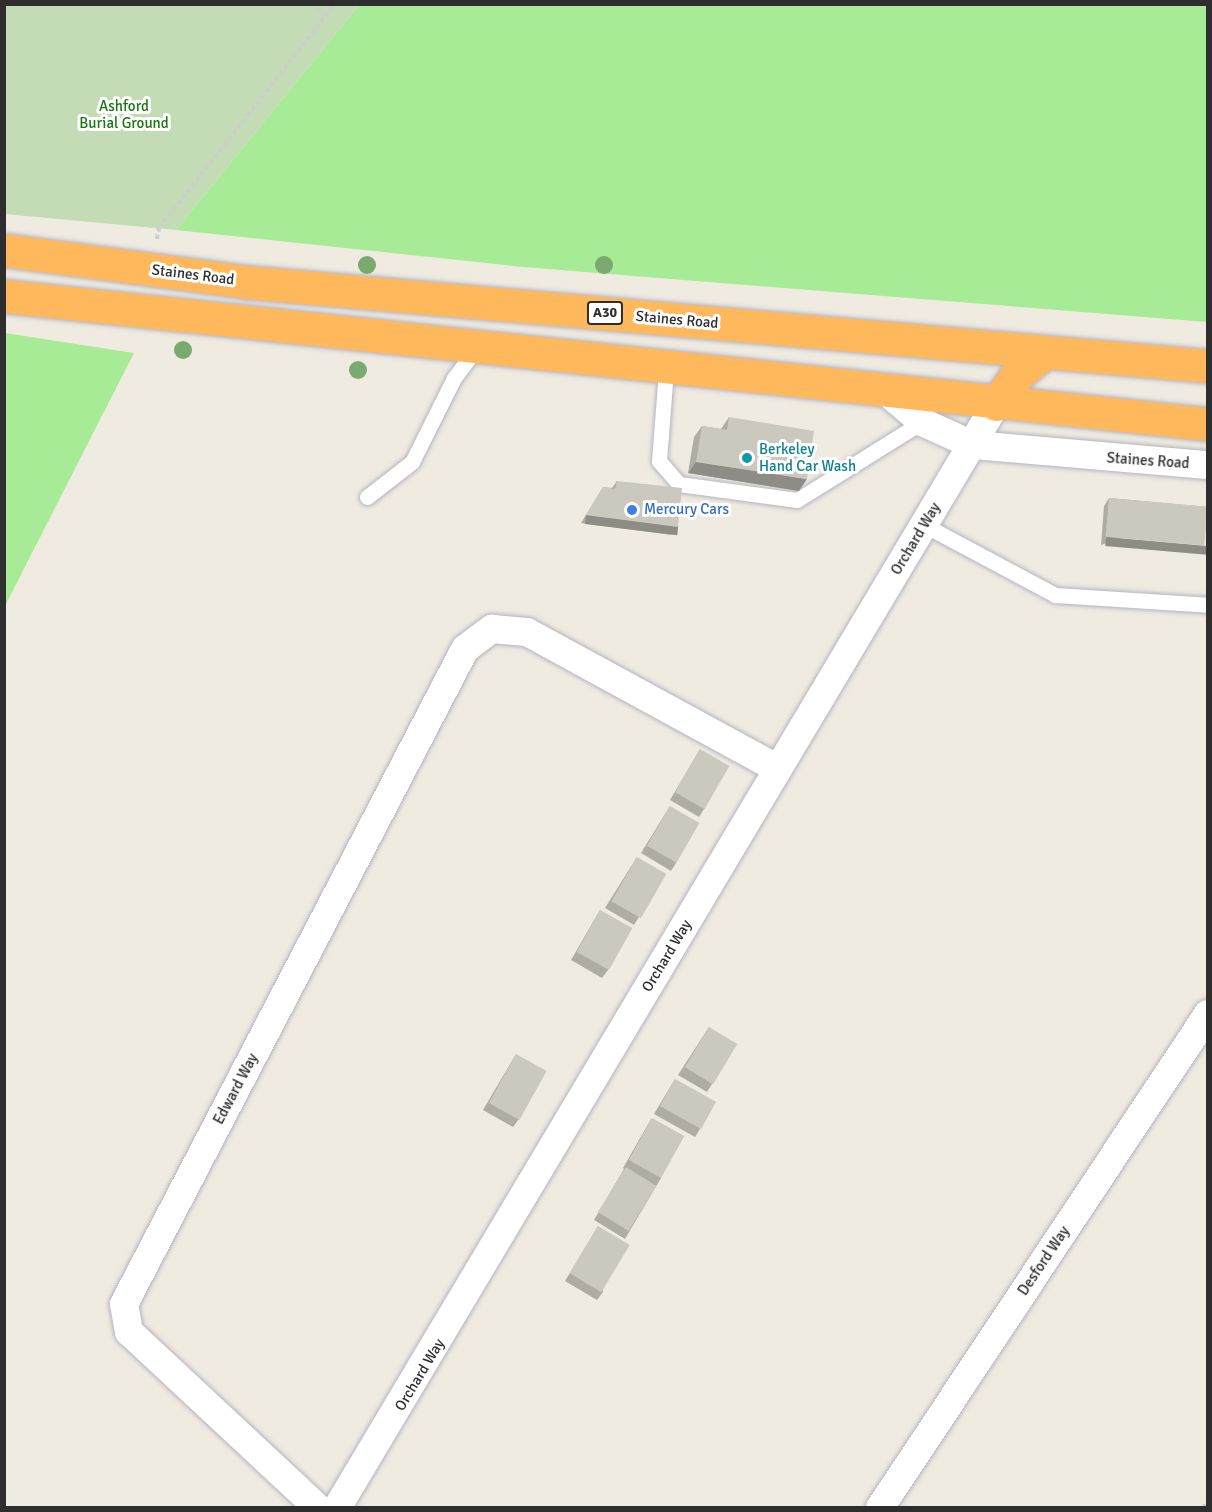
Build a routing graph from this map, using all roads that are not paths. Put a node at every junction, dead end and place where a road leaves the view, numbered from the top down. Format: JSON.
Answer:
{"nodes":[{"id":1,"x":4,"y":250,"type":"edge"},
{"id":2,"x":4,"y":296,"type":"edge"},
{"id":3,"x":475,"y":350,"type":"junction"},
{"id":4,"x":1044,"y":352,"type":"junction"},
{"id":5,"x":1208,"y":366,"type":"edge"},
{"id":6,"x":666,"y":370,"type":"junction"},
{"id":7,"x":888,"y":393,"type":"junction"},
{"id":8,"x":996,"y":404,"type":"junction"},
{"id":9,"x":922,"y":422,"type":"junction"},
{"id":10,"x":1208,"y":424,"type":"edge"},
{"id":11,"x":973,"y":445,"type":"junction"},
{"id":12,"x":1208,"y":465,"type":"edge"},
{"id":13,"x":367,"y":497,"type":"dead end"},
{"id":14,"x":924,"y":525,"type":"junction"},
{"id":15,"x":1208,"y":605,"type":"edge"},
{"id":16,"x":778,"y":769,"type":"junction"},
{"id":17,"x":1208,"y":1014,"type":"edge"},
{"id":18,"x":318,"y":1508,"type":"edge"},
{"id":19,"x":337,"y":1508,"type":"edge"},
{"id":20,"x":880,"y":1508,"type":"edge"}],
"edges":[{"from":1,"to":4,"type":"highway","name":"Staines Road","number":"A30"},
{"from":2,"to":3,"type":"highway"},
{"from":3,"to":6,"type":"highway"},
{"from":3,"to":13,"type":"lane"},
{"from":4,"to":5,"type":"highway","name":"Staines Road","number":"A30"},
{"from":4,"to":8,"type":"highway"},
{"from":6,"to":7,"type":"highway"},
{"from":6,"to":9,"type":"lane"},
{"from":7,"to":8,"type":"highway"},
{"from":7,"to":9,"type":"street","name":"Staines Road"},
{"from":8,"to":10,"type":"highway"},
{"from":8,"to":11,"type":"street","name":"Orchard Way"},
{"from":9,"to":11,"type":"street","name":"Staines Road"},
{"from":11,"to":12,"type":"street","name":"Staines Road"},
{"from":11,"to":14,"type":"street","name":"Orchard Way"},
{"from":14,"to":15,"type":"lane"},
{"from":14,"to":16,"type":"street","name":"Orchard Way"},
{"from":16,"to":18,"type":"street","name":"Edward Way"},
{"from":16,"to":19,"type":"street","name":"Orchard Way"},
{"from":17,"to":20,"type":"street","name":"Desford Way"}]}
